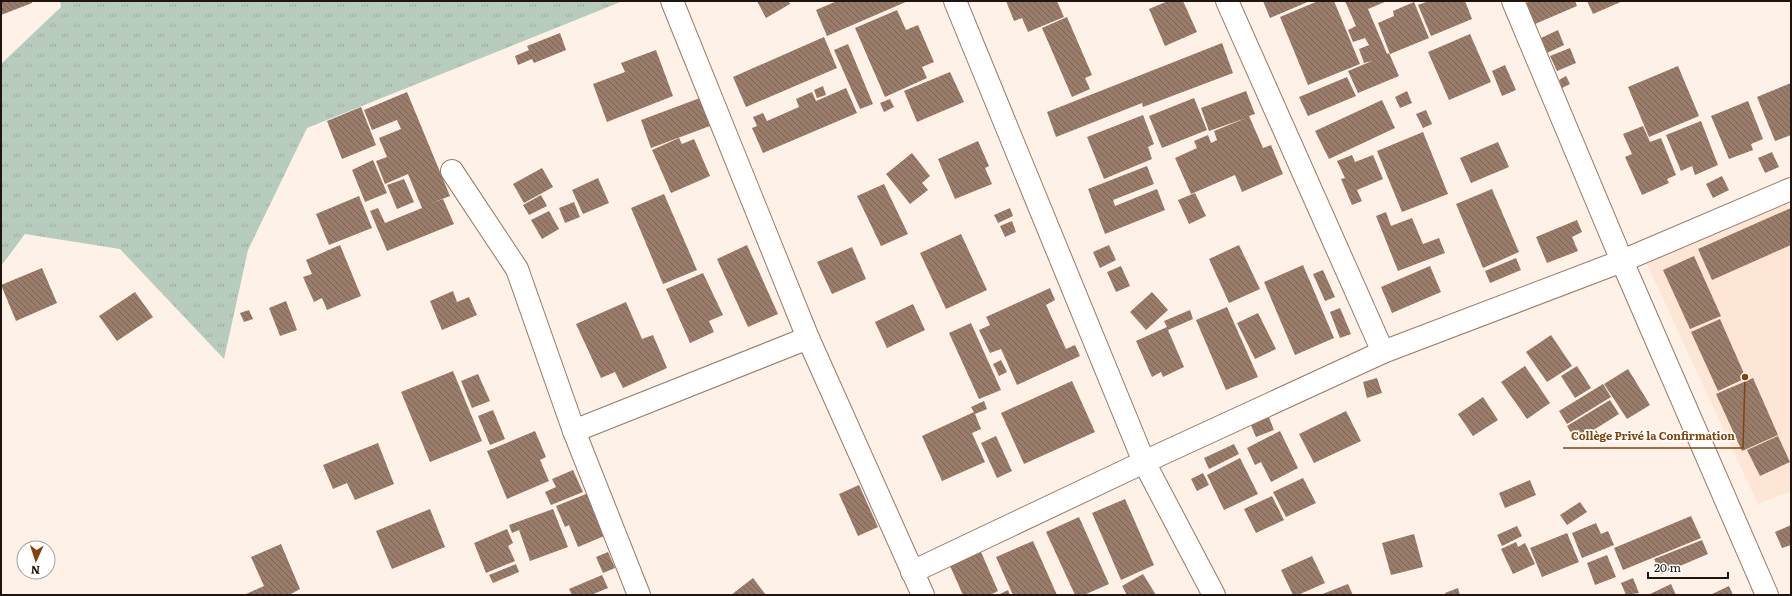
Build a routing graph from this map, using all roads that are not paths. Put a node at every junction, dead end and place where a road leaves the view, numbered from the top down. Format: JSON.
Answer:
{"nodes":[{"id":1,"x":672,"y":1,"type":"edge"},
{"id":2,"x":955,"y":1,"type":"edge"},
{"id":3,"x":1227,"y":1,"type":"edge"},
{"id":4,"x":1513,"y":1,"type":"edge"},
{"id":5,"x":452,"y":171,"type":"dead end"},
{"id":6,"x":1791,"y":189,"type":"edge"},
{"id":7,"x":1622,"y":261,"type":"junction"},
{"id":8,"x":808,"y":338,"type":"junction"},
{"id":9,"x":1383,"y":352,"type":"junction"},
{"id":10,"x":574,"y":431,"type":"junction"},
{"id":11,"x":1144,"y":462,"type":"junction"},
{"id":12,"x":912,"y":572,"type":"junction"},
{"id":13,"x":639,"y":595,"type":"edge"},
{"id":14,"x":923,"y":595,"type":"edge"},
{"id":15,"x":1214,"y":595,"type":"edge"},
{"id":16,"x":1767,"y":595,"type":"edge"}],
"edges":[{"from":1,"to":8,"type":"street"},
{"from":2,"to":11,"type":"street"},
{"from":3,"to":9,"type":"street"},
{"from":4,"to":7,"type":"street"},
{"from":5,"to":10,"type":"street"},
{"from":6,"to":7,"type":"street"},
{"from":7,"to":9,"type":"street"},
{"from":7,"to":16,"type":"street"},
{"from":8,"to":10,"type":"street"},
{"from":8,"to":12,"type":"street"},
{"from":9,"to":11,"type":"street"},
{"from":10,"to":13,"type":"street"},
{"from":11,"to":12,"type":"street"},
{"from":11,"to":15,"type":"street"},
{"from":12,"to":14,"type":"street"}]}
